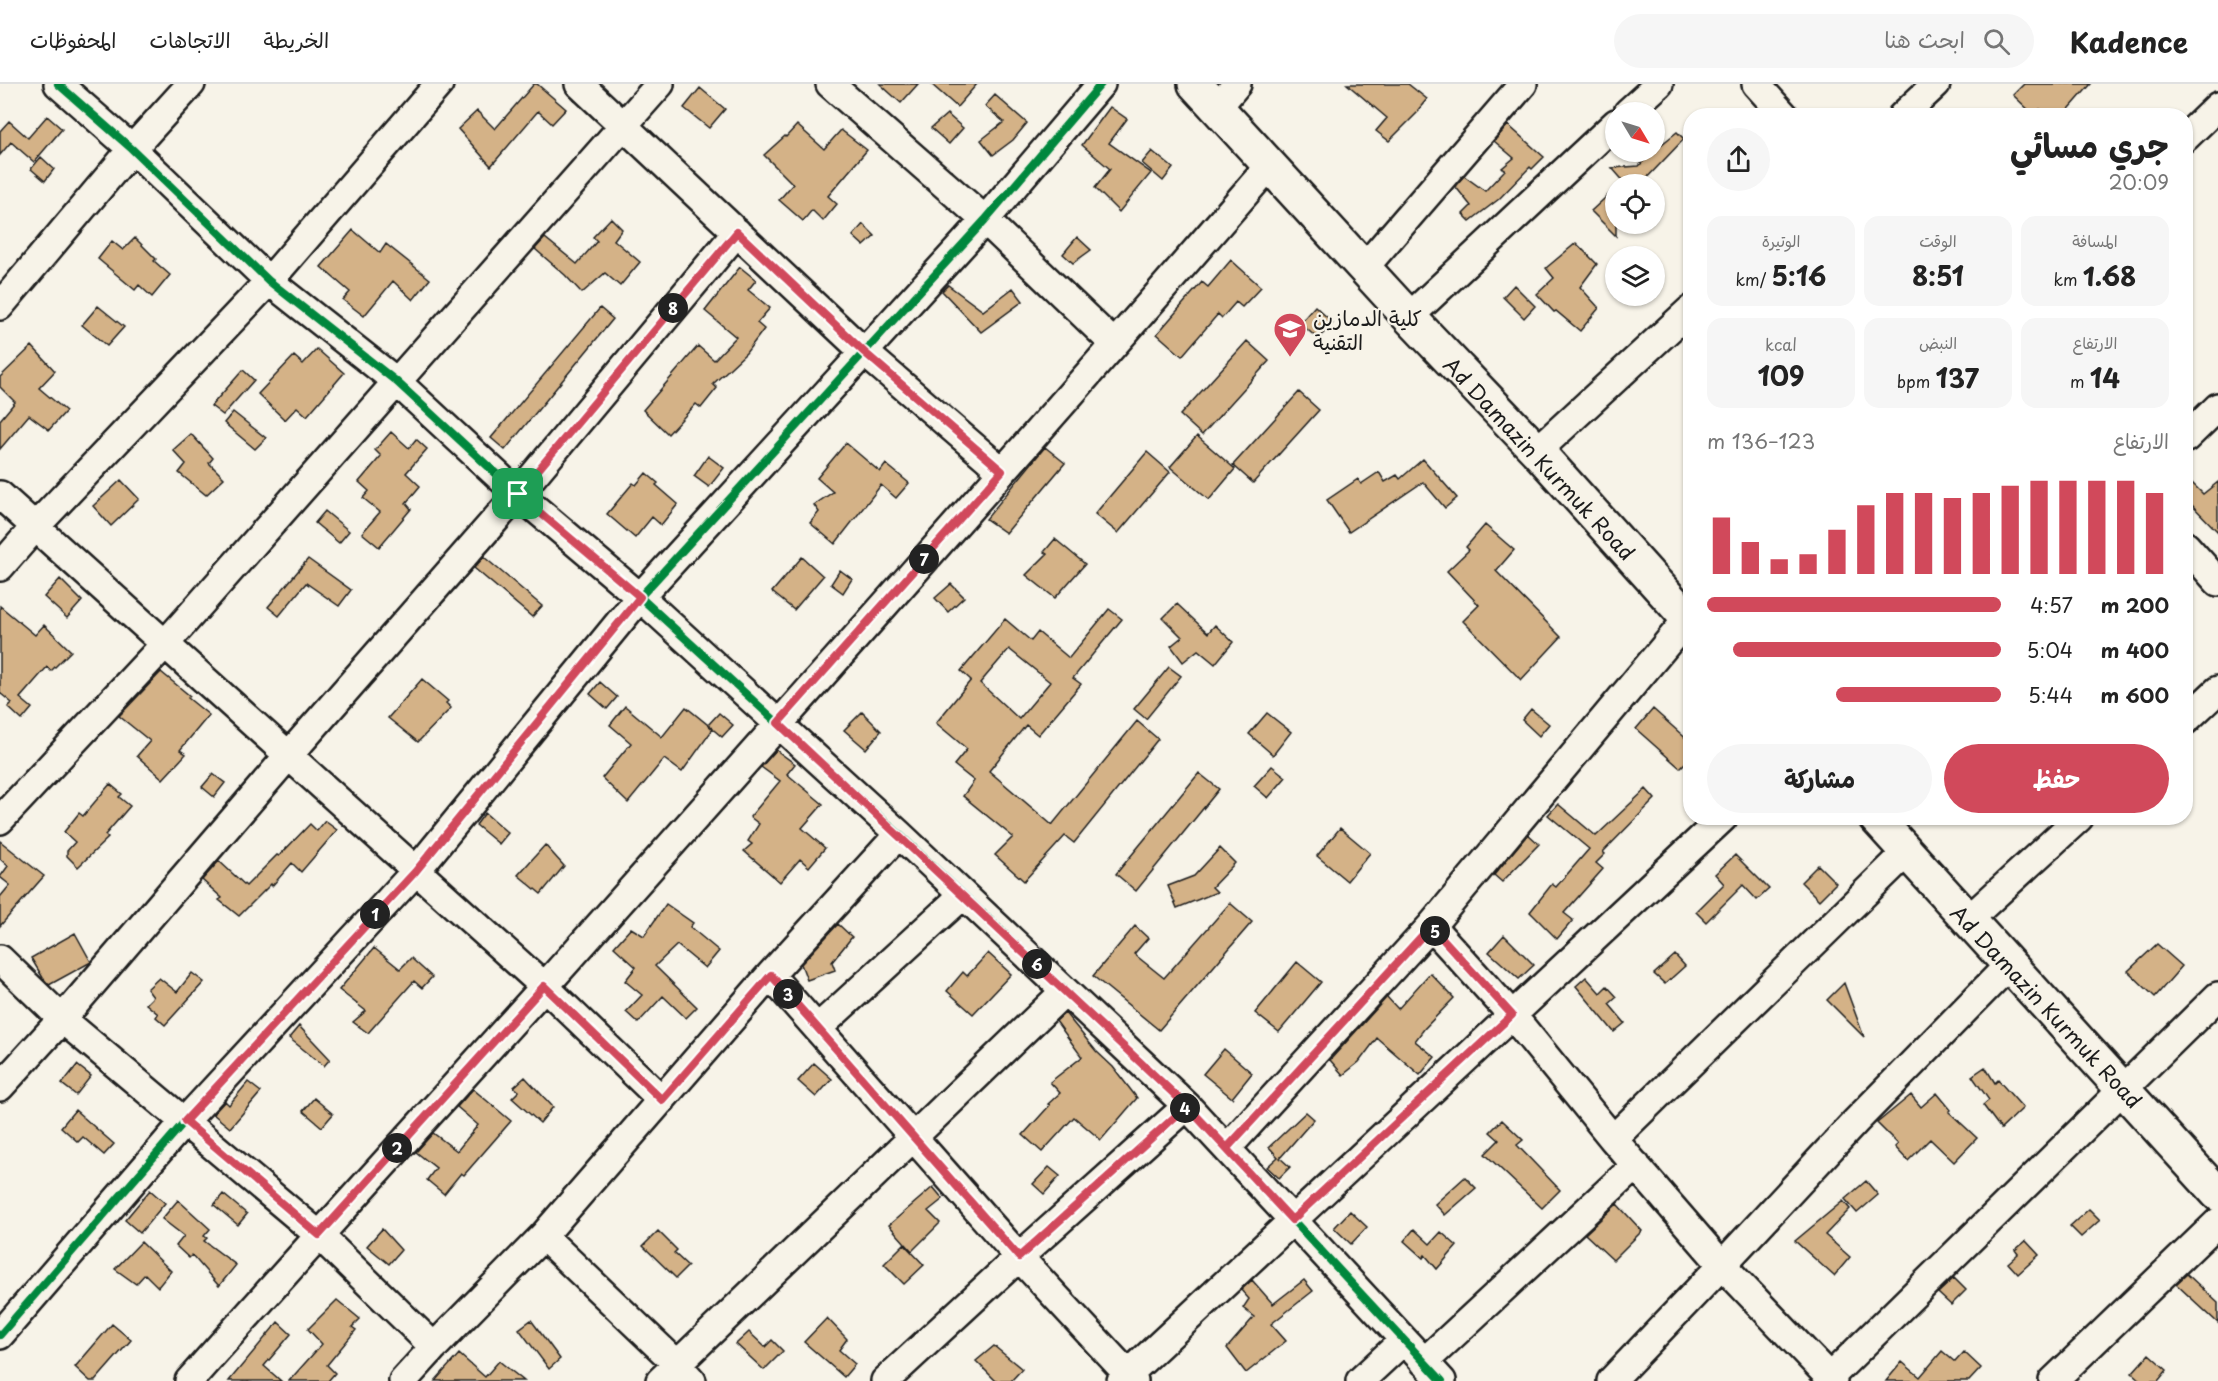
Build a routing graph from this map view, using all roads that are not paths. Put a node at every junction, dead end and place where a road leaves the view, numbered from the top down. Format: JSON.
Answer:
{"nodes":[{"id":1,"x":58,"y":84,"type":"edge"},
{"id":2,"x":191,"y":84,"type":"edge"},
{"id":3,"x":440,"y":84,"type":"edge"},
{"id":4,"x":579,"y":84,"type":"edge"},
{"id":5,"x":660,"y":84,"type":"edge"},
{"id":6,"x":830,"y":84,"type":"edge"},
{"id":7,"x":1101,"y":84,"type":"edge"},
{"id":8,"x":1195,"y":84,"type":"edge"},
{"id":9,"x":1522,"y":84,"type":"edge"},
{"id":10,"x":1659,"y":84,"type":"edge"},
{"id":11,"x":1756,"y":84,"type":"edge"},
{"id":12,"x":1936,"y":84,"type":"edge"},
{"id":13,"x":1227,"y":96,"type":"edge"},
{"id":14,"x":1639,"y":102,"type":"edge"},
{"id":15,"x":2218,"y":106,"type":"edge"},
{"id":16,"x":1778,"y":108,"type":"edge"},
{"id":17,"x":1910,"y":108,"type":"edge"},
{"id":18,"x":624,"y":125,"type":"junction"},
{"id":19,"x":2193,"y":130,"type":"edge"},
{"id":20,"x":1605,"y":133,"type":"edge"},
{"id":21,"x":132,"y":149,"type":"junction"},
{"id":22,"x":1270,"y":165,"type":"junction"},
{"id":23,"x":985,"y":220,"type":"junction"},
{"id":24,"x":737,"y":232,"type":"junction"},
{"id":25,"x":1364,"y":268,"type":"junction"},
{"id":26,"x":269,"y":280,"type":"junction"},
{"id":27,"x":0,"y":306,"type":"edge"},
{"id":28,"x":1683,"y":316,"type":"edge"},
{"id":29,"x":1408,"y":317,"type":"junction"},
{"id":30,"x":1114,"y":344,"type":"junction"},
{"id":31,"x":864,"y":352,"type":"junction"},
{"id":32,"x":397,"y":382,"type":"junction"},
{"id":33,"x":2218,"y":407,"type":"edge"},
{"id":34,"x":2193,"y":431,"type":"edge"},
{"id":35,"x":1537,"y":451,"type":"junction"},
{"id":36,"x":1002,"y":471,"type":"junction"},
{"id":37,"x":518,"y":494,"type":"junction"},
{"id":38,"x":0,"y":495,"type":"edge"},
{"id":39,"x":36,"y":526,"type":"junction"},
{"id":40,"x":2193,"y":554,"type":"edge"},
{"id":41,"x":0,"y":567,"type":"edge"},
{"id":42,"x":2218,"y":582,"type":"edge"},
{"id":43,"x":640,"y":597,"type":"junction"},
{"id":44,"x":1683,"y":610,"type":"edge"},
{"id":45,"x":1683,"y":626,"type":"edge"},
{"id":46,"x":165,"y":644,"type":"junction"},
{"id":47,"x":2218,"y":690,"type":"edge"},
{"id":48,"x":2193,"y":713,"type":"edge"},
{"id":49,"x":778,"y":723,"type":"junction"},
{"id":50,"x":288,"y":756,"type":"junction"},
{"id":51,"x":0,"y":820,"type":"edge"},
{"id":52,"x":1716,"y":825,"type":"edge"},
{"id":53,"x":1882,"y":825,"type":"edge"},
{"id":54,"x":2071,"y":825,"type":"edge"},
{"id":55,"x":899,"y":834,"type":"junction"},
{"id":56,"x":1907,"y":852,"type":"junction"},
{"id":57,"x":415,"y":872,"type":"junction"},
{"id":58,"x":963,"y":895,"type":"junction"},
{"id":59,"x":1968,"y":920,"type":"junction"},
{"id":60,"x":1431,"y":926,"type":"junction"},
{"id":61,"x":0,"y":959,"type":"edge"},
{"id":62,"x":2010,"y":964,"type":"junction"},
{"id":63,"x":771,"y":975,"type":"junction"},
{"id":64,"x":544,"y":986,"type":"junction"},
{"id":65,"x":1065,"y":991,"type":"junction"},
{"id":66,"x":2218,"y":996,"type":"edge"},
{"id":67,"x":1512,"y":1015,"type":"junction"},
{"id":68,"x":62,"y":1019,"type":"junction"},
{"id":69,"x":818,"y":1028,"type":"junction"},
{"id":70,"x":0,"y":1087,"type":"edge"},
{"id":71,"x":2124,"y":1089,"type":"junction"},
{"id":72,"x":662,"y":1100,"type":"junction"},
{"id":73,"x":1187,"y":1106,"type":"junction"},
{"id":74,"x":185,"y":1121,"type":"junction"},
{"id":75,"x":914,"y":1136,"type":"junction"},
{"id":76,"x":1613,"y":1139,"type":"junction"},
{"id":77,"x":1227,"y":1148,"type":"junction"},
{"id":78,"x":1636,"y":1165,"type":"junction"},
{"id":79,"x":2218,"y":1194,"type":"edge"},
{"id":80,"x":1292,"y":1220,"type":"junction"},
{"id":81,"x":2218,"y":1222,"type":"edge"},
{"id":82,"x":319,"y":1235,"type":"junction"},
{"id":83,"x":543,"y":1236,"type":"junction"},
{"id":84,"x":1019,"y":1257,"type":"junction"},
{"id":85,"x":1722,"y":1265,"type":"junction"},
{"id":86,"x":0,"y":1335,"type":"edge"},
{"id":87,"x":1404,"y":1340,"type":"junction"},
{"id":88,"x":434,"y":1347,"type":"junction"},
{"id":89,"x":1433,"y":1372,"type":"edge"},
{"id":90,"x":677,"y":1375,"type":"edge"},
{"id":91,"x":1128,"y":1379,"type":"edge"},
{"id":92,"x":1832,"y":1379,"type":"edge"},
{"id":93,"x":189,"y":1381,"type":"edge"},
{"id":94,"x":404,"y":1381,"type":"edge"},
{"id":95,"x":885,"y":1381,"type":"edge"},
{"id":96,"x":1360,"y":1381,"type":"edge"},
{"id":97,"x":1611,"y":1381,"type":"edge"},
{"id":98,"x":2053,"y":1381,"type":"edge"}],
"edges":[{"from":1,"to":21,"type":"street"},
{"from":2,"to":21,"type":"street"},
{"from":3,"to":26,"type":"street"},
{"from":4,"to":18,"type":"street"},
{"from":5,"to":18,"type":"street"},
{"from":6,"to":23,"type":"street"},
{"from":7,"to":23,"type":"street"},
{"from":8,"to":13,"type":"highway","name":"Ad Damazin Kurmuk Road"},
{"from":9,"to":25,"type":"street"},
{"from":10,"to":14,"type":"street"},
{"from":11,"to":16,"type":"street"},
{"from":12,"to":17,"type":"street"},
{"from":13,"to":22,"type":"highway","name":"Ad Damazin Kurmuk Road"},
{"from":15,"to":19,"type":"street"},
{"from":18,"to":24,"type":"street"},
{"from":18,"to":32,"type":"street"},
{"from":20,"to":29,"type":"street"},
{"from":21,"to":26,"type":"street"},
{"from":21,"to":27,"type":"street"},
{"from":22,"to":25,"type":"highway","name":"Ad Damazin Kurmuk Road"},
{"from":22,"to":30,"type":"street"},
{"from":23,"to":30,"type":"street"},
{"from":23,"to":31,"type":"street"},
{"from":24,"to":31,"type":"street"},
{"from":24,"to":37,"type":"street"},
{"from":25,"to":29,"type":"highway","name":"Ad Damazin Kurmuk Road"},
{"from":26,"to":32,"type":"street"},
{"from":26,"to":39,"type":"street"},
{"from":28,"to":35,"type":"street"},
{"from":29,"to":35,"type":"highway","name":"Ad Damazin Kurmuk Road"},
{"from":30,"to":36,"type":"street"},
{"from":31,"to":36,"type":"street"},
{"from":31,"to":43,"type":"street"},
{"from":32,"to":37,"type":"street"},
{"from":32,"to":46,"type":"street"},
{"from":33,"to":34,"type":"street"},
{"from":35,"to":44,"type":"highway","name":"Ad Damazin Kurmuk Road"},
{"from":36,"to":49,"type":"street"},
{"from":37,"to":43,"type":"street"},
{"from":37,"to":50,"type":"street"},
{"from":38,"to":39,"type":"street"},
{"from":39,"to":41,"type":"street"},
{"from":39,"to":46,"type":"street"},
{"from":40,"to":42,"type":"street"},
{"from":43,"to":49,"type":"street"},
{"from":43,"to":57,"type":"street"},
{"from":45,"to":60,"type":"street"},
{"from":46,"to":50,"type":"street"},
{"from":46,"to":51,"type":"street"},
{"from":47,"to":48,"type":"street"},
{"from":49,"to":55,"type":"street"},
{"from":49,"to":64,"type":"street"},
{"from":50,"to":57,"type":"street"},
{"from":50,"to":68,"type":"street"},
{"from":52,"to":67,"type":"street"},
{"from":53,"to":56,"type":"highway","name":"Ad Damazin Kurmuk Road"},
{"from":54,"to":59,"type":"street"},
{"from":55,"to":58,"type":"street"},
{"from":55,"to":63,"type":"street"},
{"from":56,"to":59,"type":"highway","name":"Ad Damazin Kurmuk Road"},
{"from":56,"to":76,"type":"street"},
{"from":57,"to":64,"type":"street"},
{"from":57,"to":74,"type":"street"},
{"from":58,"to":65,"type":"street"},
{"from":58,"to":69,"type":"street"},
{"from":59,"to":62,"type":"highway","name":"Ad Damazin Kurmuk Road"},
{"from":60,"to":67,"type":"street"},
{"from":60,"to":77,"type":"street"},
{"from":61,"to":68,"type":"street"},
{"from":62,"to":71,"type":"highway","name":"Ad Damazin Kurmuk Road"},
{"from":62,"to":85,"type":"street"},
{"from":63,"to":69,"type":"street"},
{"from":63,"to":72,"type":"street"},
{"from":64,"to":72,"type":"street"},
{"from":64,"to":82,"type":"street"},
{"from":65,"to":73,"type":"street"},
{"from":65,"to":75,"type":"street"},
{"from":66,"to":71,"type":"street"},
{"from":67,"to":76,"type":"street"},
{"from":67,"to":80,"type":"street"},
{"from":68,"to":70,"type":"street"},
{"from":68,"to":74,"type":"street"},
{"from":69,"to":75,"type":"street"},
{"from":71,"to":79,"type":"highway","name":"Ad Damazin Kurmuk Road"},
{"from":71,"to":92,"type":"street"},
{"from":72,"to":83,"type":"street"},
{"from":73,"to":77,"type":"street"},
{"from":73,"to":84,"type":"street"},
{"from":74,"to":82,"type":"street"},
{"from":74,"to":86,"type":"street"},
{"from":75,"to":84,"type":"street"},
{"from":75,"to":90,"type":"street"},
{"from":76,"to":78,"type":"street"},
{"from":77,"to":80,"type":"street"},
{"from":78,"to":85,"type":"street"},
{"from":78,"to":89,"type":"street"},
{"from":80,"to":87,"type":"street"},
{"from":80,"to":91,"type":"street"},
{"from":81,"to":98,"type":"street"},
{"from":82,"to":88,"type":"street"},
{"from":82,"to":93,"type":"street"},
{"from":83,"to":88,"type":"street"},
{"from":83,"to":90,"type":"street"},
{"from":84,"to":91,"type":"street"},
{"from":84,"to":95,"type":"street"},
{"from":85,"to":92,"type":"street"},
{"from":85,"to":97,"type":"street"},
{"from":87,"to":89,"type":"street"},
{"from":87,"to":96,"type":"street"},
{"from":88,"to":94,"type":"street"}]}
